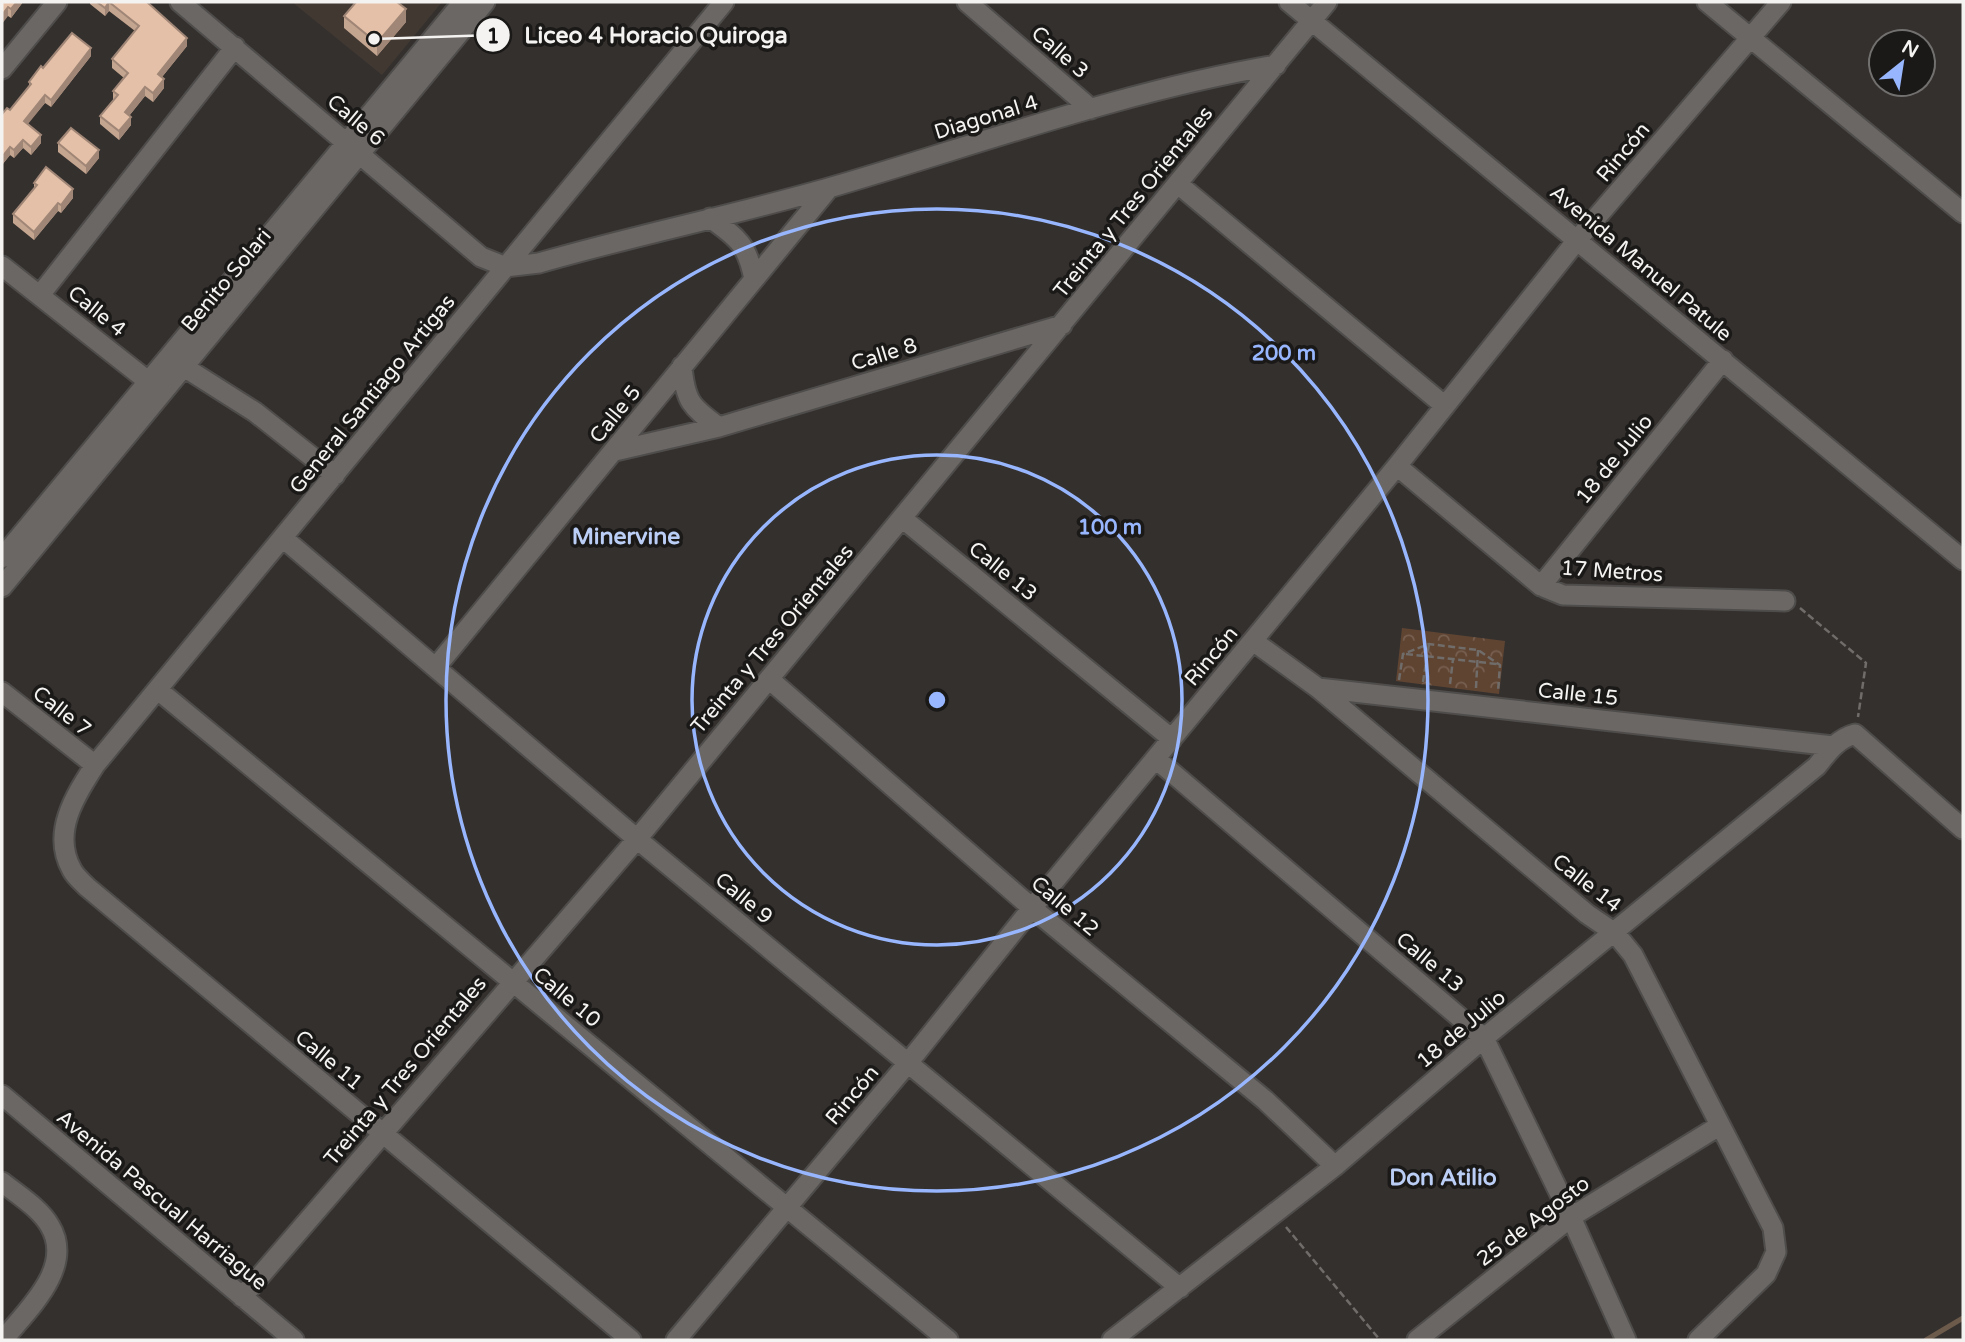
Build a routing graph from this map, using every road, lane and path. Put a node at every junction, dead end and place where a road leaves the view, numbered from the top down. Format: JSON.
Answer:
{"nodes":[{"id":1,"x":57,"y":2,"type":"edge"},
{"id":2,"x":180,"y":2,"type":"edge"},
{"id":3,"x":463,"y":2,"type":"edge"},
{"id":4,"x":485,"y":2,"type":"edge"},
{"id":5,"x":724,"y":2,"type":"edge"},
{"id":6,"x":967,"y":2,"type":"edge"},
{"id":7,"x":1289,"y":2,"type":"edge"},
{"id":8,"x":1327,"y":2,"type":"edge"},
{"id":9,"x":1707,"y":2,"type":"edge"},
{"id":10,"x":1781,"y":2,"type":"edge"},
{"id":11,"x":1312,"y":20,"type":"junction"},
{"id":12,"x":1751,"y":37,"type":"junction"},
{"id":13,"x":235,"y":47,"type":"junction"},
{"id":14,"x":1276,"y":65,"type":"junction"},
{"id":15,"x":2,"y":69,"type":"edge"},
{"id":16,"x":1091,"y":109,"type":"junction"},
{"id":17,"x":354,"y":148,"type":"junction"},
{"id":18,"x":1178,"y":184,"type":"junction"},
{"id":19,"x":829,"y":188,"type":"junction"},
{"id":20,"x":1963,"y":213,"type":"edge"},
{"id":21,"x":710,"y":218,"type":"junction"},
{"id":22,"x":1578,"y":239,"type":"junction"},
{"id":23,"x":2,"y":266,"type":"edge"},
{"id":24,"x":506,"y":267,"type":"junction"},
{"id":25,"x":754,"y":279,"type":"junction"},
{"id":26,"x":40,"y":295,"type":"junction"},
{"id":27,"x":1062,"y":325,"type":"junction"},
{"id":28,"x":1723,"y":360,"type":"junction"},
{"id":29,"x":682,"y":366,"type":"junction"},
{"id":30,"x":184,"y":367,"type":"junction"},
{"id":31,"x":155,"y":388,"type":"junction"},
{"id":32,"x":1445,"y":406,"type":"junction"},
{"id":33,"x":719,"y":427,"type":"junction"},
{"id":34,"x":615,"y":450,"type":"junction"},
{"id":35,"x":1397,"y":466,"type":"junction"},
{"id":36,"x":335,"y":475,"type":"junction"},
{"id":37,"x":902,"y":518,"type":"junction"},
{"id":38,"x":283,"y":538,"type":"junction"},
{"id":39,"x":2,"y":558,"type":"edge"},
{"id":40,"x":1963,"y":560,"type":"edge"},
{"id":41,"x":1541,"y":586,"type":"junction"},
{"id":42,"x":2,"y":587,"type":"edge"},
{"id":43,"x":1785,"y":601,"type":"joint"},
{"id":44,"x":1253,"y":641,"type":"junction"},
{"id":45,"x":1429,"y":644,"type":"junction"},
{"id":46,"x":1478,"y":650,"type":"junction"},
{"id":47,"x":1403,"y":653,"type":"junction"},
{"id":48,"x":1427,"y":656,"type":"junction"},
{"id":49,"x":1453,"y":659,"type":"junction"},
{"id":50,"x":1477,"y":662,"type":"junction"},
{"id":51,"x":1500,"y":665,"type":"junction"},
{"id":52,"x":436,"y":667,"type":"junction"},
{"id":53,"x":769,"y":679,"type":"junction"},
{"id":54,"x":1318,"y":688,"type":"junction"},
{"id":55,"x":158,"y":690,"type":"junction"},
{"id":56,"x":2,"y":692,"type":"edge"},
{"id":57,"x":1396,"y":697,"type":"junction"},
{"id":58,"x":1421,"y":700,"type":"junction"},
{"id":59,"x":1448,"y":703,"type":"junction"},
{"id":60,"x":1475,"y":706,"type":"junction"},
{"id":61,"x":1497,"y":708,"type":"junction"},
{"id":62,"x":1855,"y":734,"type":"junction"},
{"id":63,"x":1172,"y":738,"type":"junction"},
{"id":64,"x":1833,"y":746,"type":"junction"},
{"id":65,"x":1156,"y":759,"type":"junction"},
{"id":66,"x":95,"y":765,"type":"junction"},
{"id":67,"x":65,"y":822,"type":"joint"},
{"id":68,"x":1963,"y":830,"type":"edge"},
{"id":69,"x":636,"y":839,"type":"junction"},
{"id":70,"x":1032,"y":908,"type":"junction"},
{"id":71,"x":1615,"y":933,"type":"junction"},
{"id":72,"x":512,"y":981,"type":"junction"},
{"id":73,"x":1484,"y":1038,"type":"junction"},
{"id":74,"x":908,"y":1063,"type":"junction"},
{"id":75,"x":2,"y":1095,"type":"edge"},
{"id":76,"x":1719,"y":1126,"type":"junction"},
{"id":77,"x":382,"y":1135,"type":"junction"},
{"id":78,"x":1335,"y":1166,"type":"junction"},
{"id":79,"x":2,"y":1182,"type":"edge"},
{"id":80,"x":785,"y":1207,"type":"junction"},
{"id":81,"x":1275,"y":1214,"type":"junction"},
{"id":82,"x":1571,"y":1217,"type":"junction"},
{"id":83,"x":1180,"y":1288,"type":"junction"},
{"id":84,"x":242,"y":1297,"type":"junction"},
{"id":85,"x":3,"y":1340,"type":"edge"},
{"id":86,"x":294,"y":1340,"type":"edge"},
{"id":87,"x":631,"y":1340,"type":"edge"},
{"id":88,"x":676,"y":1340,"type":"edge"},
{"id":89,"x":948,"y":1340,"type":"edge"},
{"id":90,"x":1112,"y":1340,"type":"edge"},
{"id":91,"x":1380,"y":1340,"type":"edge"},
{"id":92,"x":1417,"y":1340,"type":"edge"},
{"id":93,"x":1626,"y":1340,"type":"edge"},
{"id":94,"x":1698,"y":1340,"type":"edge"}],
"edges":[{"from":1,"to":15,"type":"street"},
{"from":2,"to":13,"type":"street","name":"Calle 6"},
{"from":3,"to":17,"type":"street","name":"Benito Solari"},
{"from":4,"to":17,"type":"street","name":"Benito Solari"},
{"from":5,"to":24,"type":"street","name":"General Santiago Artigas"},
{"from":6,"to":16,"type":"street","name":"Calle 3"},
{"from":7,"to":11,"type":"street","name":"Avenida Manuel Patule"},
{"from":8,"to":11,"type":"street","name":"Treinta y Tres Orientales"},
{"from":9,"to":12,"type":"street"},
{"from":10,"to":12,"type":"street","name":"Rincón"},
{"from":11,"to":14,"type":"street","name":"Treinta y Tres Orientales"},
{"from":11,"to":22,"type":"street","name":"Avenida Manuel Patule"},
{"from":12,"to":20,"type":"street"},
{"from":12,"to":22,"type":"street","name":"Rincón"},
{"from":13,"to":17,"type":"street","name":"Calle 6"},
{"from":13,"to":26,"type":"street"},
{"from":14,"to":16,"type":"street","name":"Diagonal 4"},
{"from":14,"to":18,"type":"street","name":"Treinta y Tres Orientales"},
{"from":16,"to":19,"type":"street","name":"Diagonal 4"},
{"from":17,"to":24,"type":"street","name":"Calle 6"},
{"from":17,"to":30,"type":"street","name":"Benito Solari"},
{"from":17,"to":31,"type":"street","name":"Benito Solari"},
{"from":18,"to":27,"type":"street","name":"Treinta y Tres Orientales"},
{"from":18,"to":32,"type":"street"},
{"from":19,"to":21,"type":"street","name":"Diagonal 4"},
{"from":19,"to":25,"type":"street","name":"Calle 5"},
{"from":21,"to":24,"type":"street","name":"Diagonal 4"},
{"from":21,"to":25,"type":"street"},
{"from":22,"to":28,"type":"street","name":"Avenida Manuel Patule"},
{"from":22,"to":32,"type":"street","name":"Rincón"},
{"from":23,"to":26,"type":"street","name":"Calle 4"},
{"from":24,"to":36,"type":"street","name":"General Santiago Artigas"},
{"from":25,"to":29,"type":"street","name":"Calle 5"},
{"from":26,"to":31,"type":"street","name":"Calle 4"},
{"from":27,"to":33,"type":"street","name":"Calle 8"},
{"from":27,"to":37,"type":"street","name":"Treinta y Tres Orientales"},
{"from":28,"to":40,"type":"street","name":"Avenida Manuel Patule"},
{"from":28,"to":41,"type":"street","name":"18 de Julio"},
{"from":29,"to":33,"type":"street"},
{"from":29,"to":34,"type":"street","name":"Calle 5"},
{"from":30,"to":31,"type":"street","name":"Benito Solari"},
{"from":30,"to":36,"type":"street"},
{"from":31,"to":39,"type":"street","name":"Benito Solari"},
{"from":31,"to":42,"type":"street","name":"Benito Solari"},
{"from":32,"to":35,"type":"street","name":"Rincón"},
{"from":33,"to":34,"type":"street","name":"Calle 8"},
{"from":34,"to":52,"type":"street","name":"Calle 5"},
{"from":35,"to":41,"type":"street","name":"17 Metros"},
{"from":35,"to":44,"type":"street","name":"Rincón"},
{"from":36,"to":38,"type":"street","name":"General Santiago Artigas"},
{"from":37,"to":53,"type":"street","name":"Treinta y Tres Orientales"},
{"from":37,"to":63,"type":"street","name":"Calle 13"},
{"from":38,"to":52,"type":"street","name":"Calle 9"},
{"from":38,"to":55,"type":"street","name":"General Santiago Artigas"},
{"from":41,"to":43,"type":"street","name":"17 Metros"},
{"from":43,"to":62,"type":"path"},
{"from":44,"to":54,"type":"street","name":"Calle 14"},
{"from":44,"to":63,"type":"street","name":"Rincón"},
{"from":45,"to":46,"type":"path"},
{"from":45,"to":47,"type":"path"},
{"from":45,"to":48,"type":"path"},
{"from":46,"to":50,"type":"path"},
{"from":46,"to":51,"type":"path"},
{"from":47,"to":48,"type":"path"},
{"from":47,"to":57,"type":"path"},
{"from":48,"to":49,"type":"path"},
{"from":48,"to":58,"type":"path"},
{"from":49,"to":50,"type":"path"},
{"from":49,"to":59,"type":"path"},
{"from":50,"to":51,"type":"path"},
{"from":50,"to":60,"type":"path"},
{"from":51,"to":61,"type":"path"},
{"from":52,"to":69,"type":"street","name":"Calle 9"},
{"from":53,"to":69,"type":"street","name":"Treinta y Tres Orientales"},
{"from":53,"to":70,"type":"street","name":"Calle 12"},
{"from":54,"to":57,"type":"street","name":"Calle 15"},
{"from":54,"to":71,"type":"street","name":"Calle 14"},
{"from":55,"to":66,"type":"street","name":"General Santiago Artigas"},
{"from":55,"to":72,"type":"street","name":"Calle 10"},
{"from":56,"to":66,"type":"street","name":"Calle 7"},
{"from":57,"to":58,"type":"street","name":"Calle 15"},
{"from":58,"to":59,"type":"street","name":"Calle 15"},
{"from":59,"to":60,"type":"street","name":"Calle 15"},
{"from":60,"to":61,"type":"street","name":"Calle 15"},
{"from":61,"to":64,"type":"street","name":"Calle 15"},
{"from":62,"to":64,"type":"street","name":"18 de Julio"},
{"from":62,"to":68,"type":"street"},
{"from":63,"to":65,"type":"street","name":"Rincón"},
{"from":64,"to":71,"type":"street","name":"18 de Julio"},
{"from":65,"to":70,"type":"street","name":"Rincón"},
{"from":65,"to":73,"type":"street","name":"Calle 13"},
{"from":66,"to":67,"type":"street","name":"General Santiago Artigas"},
{"from":67,"to":77,"type":"street","name":"Calle 11"},
{"from":69,"to":72,"type":"street","name":"Treinta y Tres Orientales"},
{"from":69,"to":74,"type":"street","name":"Calle 9"},
{"from":70,"to":74,"type":"street","name":"Rincón"},
{"from":70,"to":78,"type":"street","name":"Calle 12"},
{"from":71,"to":73,"type":"street","name":"18 de Julio"},
{"from":71,"to":76,"type":"street","name":"Calle 14"},
{"from":72,"to":77,"type":"street","name":"Treinta y Tres Orientales"},
{"from":72,"to":80,"type":"street","name":"Calle 10"},
{"from":73,"to":78,"type":"street","name":"18 de Julio"},
{"from":73,"to":82,"type":"street","name":"Calle 13"},
{"from":74,"to":80,"type":"street","name":"Rincón"},
{"from":74,"to":83,"type":"street","name":"Calle 9"},
{"from":75,"to":84,"type":"street","name":"Avenida Pascual Harriague"},
{"from":76,"to":82,"type":"street","name":"25 de Agosto"},
{"from":76,"to":94,"type":"street","name":"Calle 14"},
{"from":77,"to":84,"type":"street","name":"Treinta y Tres Orientales"},
{"from":77,"to":87,"type":"street","name":"Calle 11"},
{"from":78,"to":81,"type":"street","name":"18 de Julio"},
{"from":79,"to":85,"type":"street"},
{"from":80,"to":88,"type":"street","name":"Rincón"},
{"from":80,"to":89,"type":"street","name":"Calle 10"},
{"from":81,"to":83,"type":"street","name":"18 de Julio"},
{"from":81,"to":91,"type":"path"},
{"from":82,"to":92,"type":"street","name":"25 de Agosto"},
{"from":82,"to":93,"type":"street","name":"Calle 13"},
{"from":83,"to":90,"type":"street","name":"18 de Julio"},
{"from":84,"to":86,"type":"street","name":"Avenida Pascual Harriague"}]}
